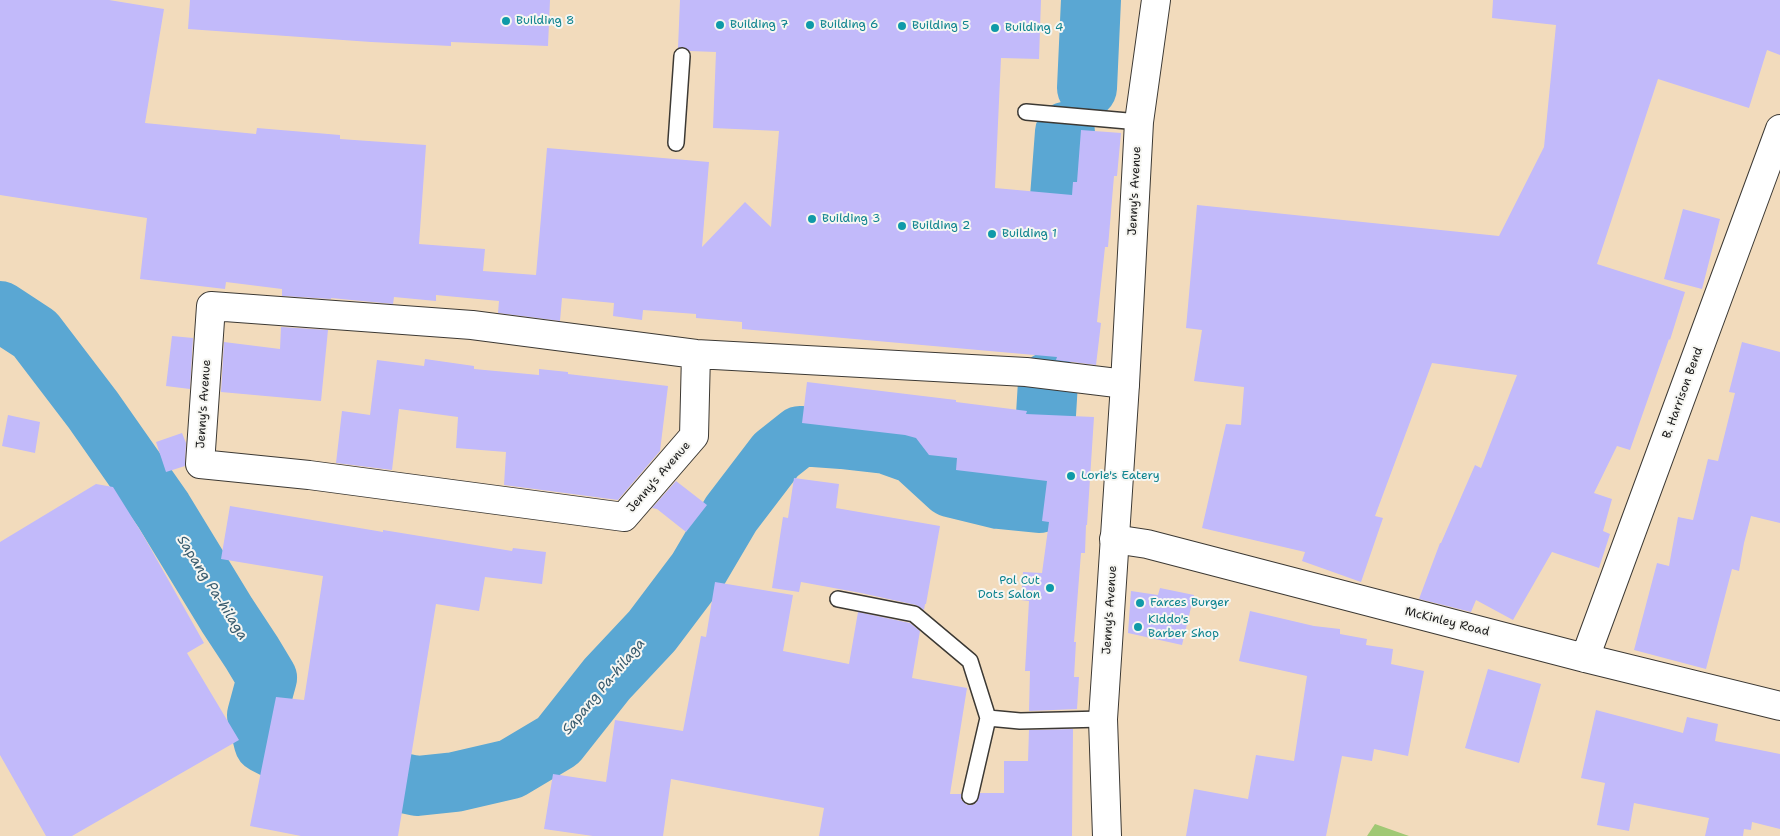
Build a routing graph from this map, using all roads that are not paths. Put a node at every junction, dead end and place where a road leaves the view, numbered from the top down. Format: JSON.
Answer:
{"nodes":[{"id":1,"x":1156,"y":0,"type":"edge"},
{"id":2,"x":682,"y":56,"type":"dead end"},
{"id":3,"x":1026,"y":112,"type":"dead end"},
{"id":4,"x":1139,"y":122,"type":"junction"},
{"id":5,"x":1780,"y":129,"type":"edge"},
{"id":6,"x":676,"y":143,"type":"dead end"},
{"id":7,"x":1775,"y":156,"type":"edge"},
{"id":8,"x":696,"y":354,"type":"junction"},
{"id":9,"x":1125,"y":384,"type":"junction"},
{"id":10,"x":1114,"y":539,"type":"junction"},
{"id":11,"x":838,"y":599,"type":"dead end"},
{"id":12,"x":1585,"y":658,"type":"junction"},
{"id":13,"x":1780,"y":706,"type":"edge"},
{"id":14,"x":988,"y":718,"type":"junction"},
{"id":15,"x":1103,"y":719,"type":"junction"},
{"id":16,"x":970,"y":796,"type":"dead end"},
{"id":17,"x":1107,"y":836,"type":"edge"}],
"edges":[{"from":1,"to":4,"type":"street","name":"Jenny's Avenue"},
{"from":2,"to":6,"type":"lane"},
{"from":3,"to":4,"type":"lane"},
{"from":4,"to":9,"type":"street","name":"Jenny's Avenue"},
{"from":5,"to":7,"type":"street","name":"B. Harrison Bend"},
{"from":7,"to":12,"type":"street","name":"B. Harrison Bend"},
{"from":8,"to":8,"type":"street","name":"Jenny's Avenue"},
{"from":8,"to":9,"type":"street","name":"Jenny's Avenue"},
{"from":9,"to":10,"type":"street","name":"Jenny's Avenue"},
{"from":10,"to":12,"type":"street","name":"McKinley Road"},
{"from":10,"to":15,"type":"street","name":"Jenny's Avenue"},
{"from":11,"to":14,"type":"lane"},
{"from":12,"to":13,"type":"street","name":"McKinley Road"},
{"from":14,"to":15,"type":"lane"},
{"from":14,"to":16,"type":"lane"},
{"from":15,"to":17,"type":"street","name":"Jenny's Avenue"}]}
